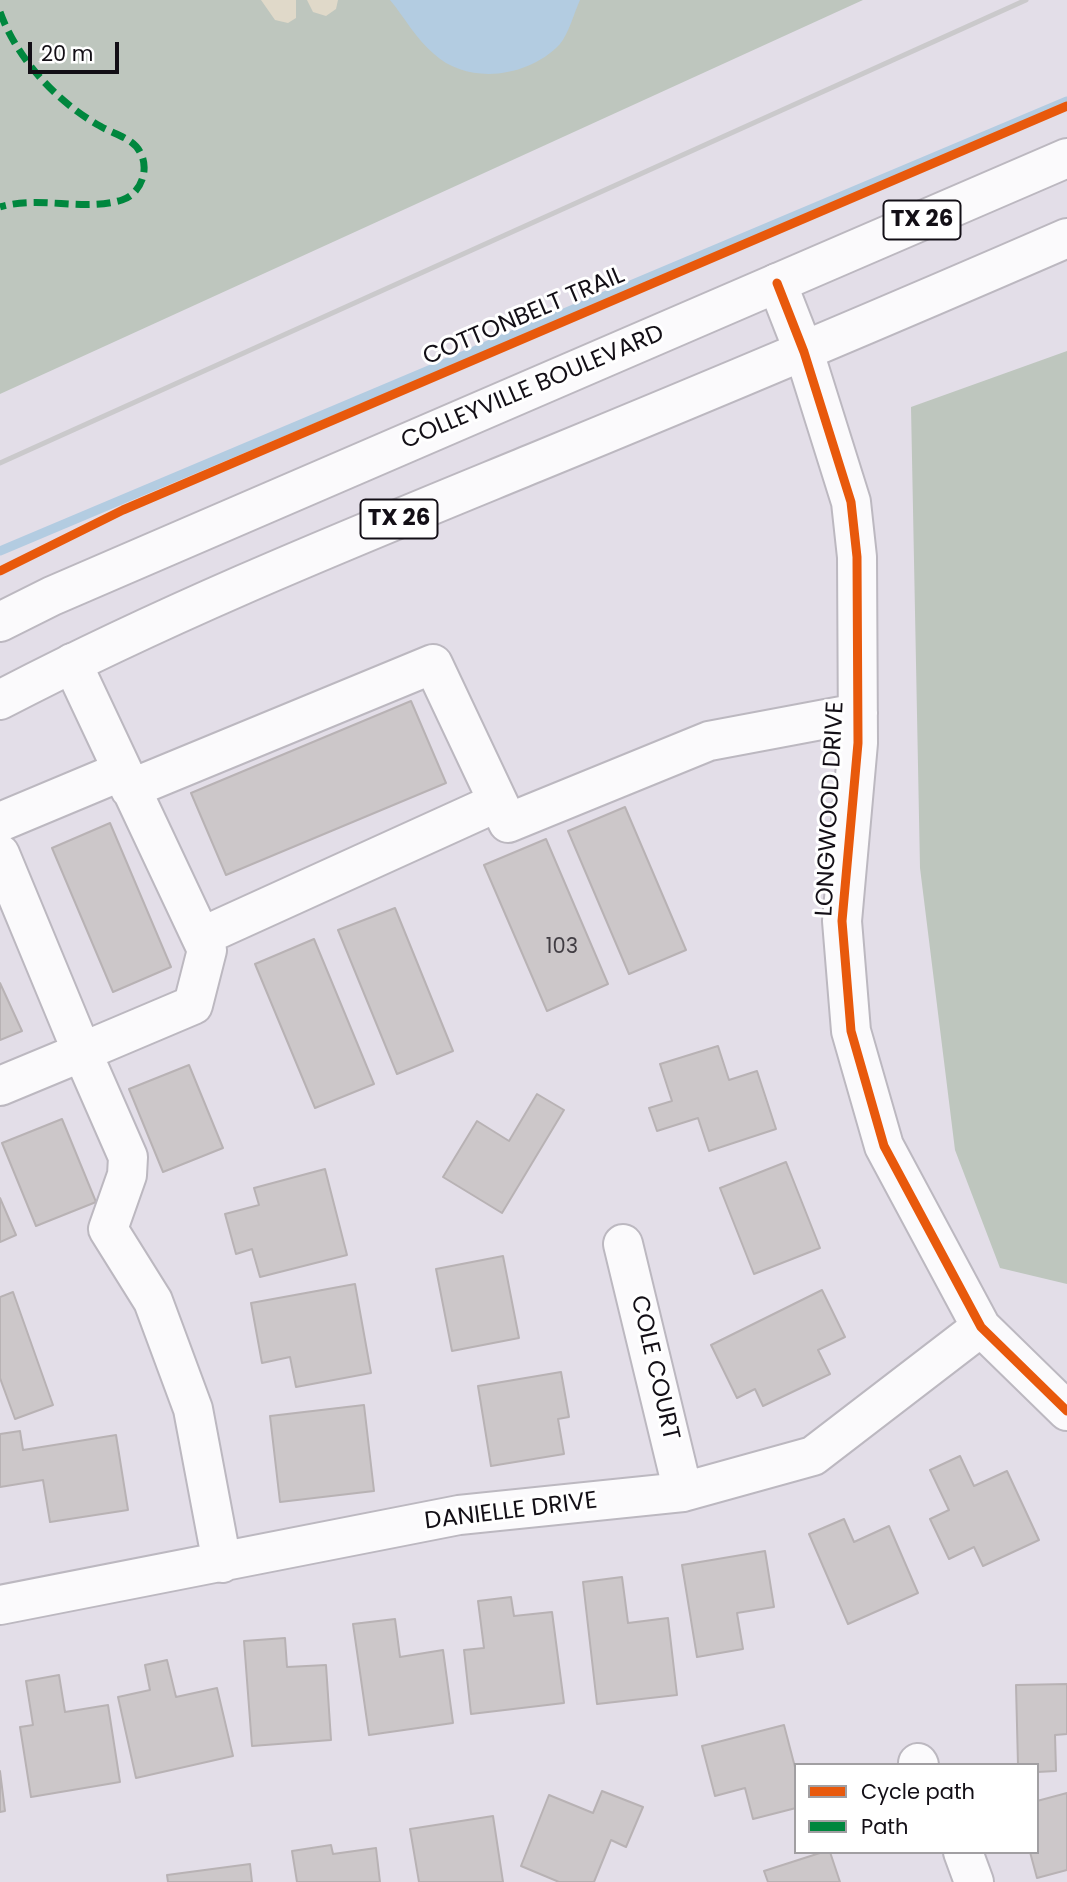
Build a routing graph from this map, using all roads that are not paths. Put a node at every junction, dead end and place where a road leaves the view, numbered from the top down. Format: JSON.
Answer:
{"nodes":[{"id":1,"x":1067,"y":158,"type":"edge"},
{"id":2,"x":1067,"y":238,"type":"edge"},
{"id":3,"x":777,"y":283,"type":"junction"},
{"id":4,"x":804,"y":352,"type":"junction"},
{"id":5,"x":0,"y":622,"type":"edge"},
{"id":6,"x":72,"y":663,"type":"junction"},
{"id":7,"x":0,"y":700,"type":"edge"},
{"id":8,"x":858,"y":713,"type":"junction"},
{"id":9,"x":126,"y":780,"type":"junction"},
{"id":10,"x":498,"y":802,"type":"junction"},
{"id":11,"x":0,"y":822,"type":"edge"},
{"id":12,"x":0,"y":854,"type":"edge"},
{"id":13,"x":201,"y":937,"type":"junction"},
{"id":14,"x":82,"y":1052,"type":"junction"},
{"id":15,"x":0,"y":1086,"type":"edge"},
{"id":16,"x":624,"y":1244,"type":"dead end"},
{"id":17,"x":981,"y":1327,"type":"junction"},
{"id":18,"x":1067,"y":1411,"type":"edge"},
{"id":19,"x":683,"y":1492,"type":"junction"},
{"id":20,"x":222,"y":1563,"type":"junction"},
{"id":21,"x":0,"y":1605,"type":"edge"},
{"id":22,"x":964,"y":1854,"type":"edge"},
{"id":23,"x":974,"y":1882,"type":"edge"}],
"edges":[{"from":1,"to":3,"type":"street","name":"COLLEYVILLE BOULEVARD","number":"TX 26"},
{"from":2,"to":4,"type":"street","number":"TX 26"},
{"from":3,"to":4,"type":"street","name":"LONGWOOD DRIVE"},
{"from":3,"to":5,"type":"street","name":"COLLEYVILLE BOULEVARD","number":"TX 26"},
{"from":4,"to":6,"type":"street","number":"TX 26"},
{"from":4,"to":8,"type":"street","name":"LONGWOOD DRIVE"},
{"from":6,"to":7,"type":"street","number":"TX 26"},
{"from":6,"to":9,"type":"street"},
{"from":8,"to":10,"type":"street"},
{"from":8,"to":17,"type":"street","name":"LONGWOOD DRIVE"},
{"from":9,"to":10,"type":"street"},
{"from":9,"to":11,"type":"street"},
{"from":9,"to":13,"type":"street"},
{"from":10,"to":13,"type":"street"},
{"from":12,"to":14,"type":"street"},
{"from":13,"to":14,"type":"street"},
{"from":14,"to":15,"type":"street"},
{"from":14,"to":20,"type":"street"},
{"from":16,"to":19,"type":"street","name":"COLE COURT"},
{"from":17,"to":18,"type":"street","name":"LONGWOOD DRIVE"},
{"from":17,"to":19,"type":"street","name":"DANIELLE DRIVE"},
{"from":19,"to":20,"type":"street","name":"DANIELLE DRIVE"},
{"from":20,"to":21,"type":"street","name":"DANIELLE DRIVE"},
{"from":22,"to":23,"type":"street"}]}
